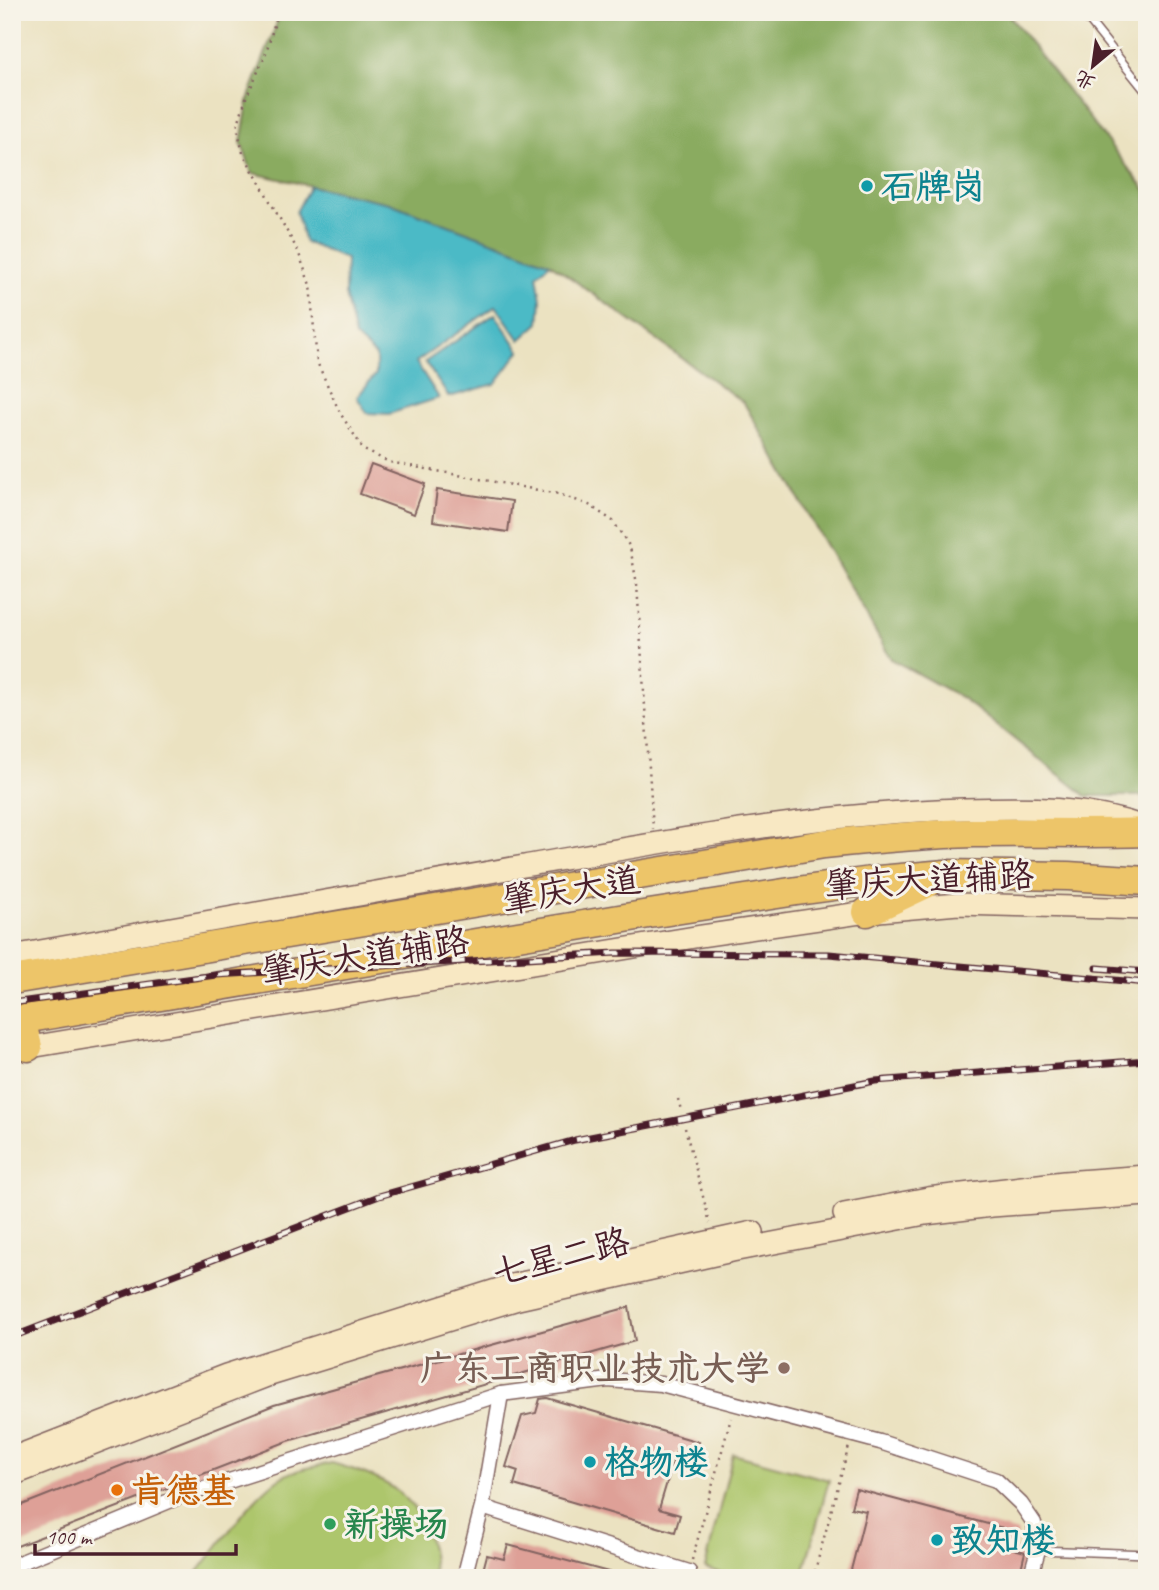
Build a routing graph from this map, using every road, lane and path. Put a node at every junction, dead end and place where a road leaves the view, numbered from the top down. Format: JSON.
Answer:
{"nodes":[{"id":1,"x":278,"y":12,"type":"edge"},
{"id":2,"x":1082,"y":12,"type":"edge"},
{"id":3,"x":1147,"y":93,"type":"edge"},
{"id":4,"x":1147,"y":830,"type":"edge"},
{"id":5,"x":654,"y":844,"type":"junction"},
{"id":6,"x":946,"y":874,"type":"junction"},
{"id":7,"x":1147,"y":881,"type":"edge"},
{"id":8,"x":1147,"y":909,"type":"edge"},
{"id":9,"x":867,"y":912,"type":"junction"},
{"id":10,"x":12,"y":956,"type":"edge"},
{"id":11,"x":12,"y":980,"type":"edge"},
{"id":12,"x":17,"y":1020,"type":"edge"},
{"id":13,"x":20,"y":1049,"type":"edge"},
{"id":14,"x":678,"y":1099,"type":"dead end"},
{"id":15,"x":681,"y":1110,"type":"dead end"},
{"id":16,"x":685,"y":1128,"type":"dead end"},
{"id":17,"x":1147,"y":1176,"type":"edge"},
{"id":18,"x":1147,"y":1195,"type":"edge"},
{"id":19,"x":714,"y":1240,"type":"junction"},
{"id":20,"x":500,"y":1394,"type":"junction"},
{"id":21,"x":734,"y":1404,"type":"junction"},
{"id":22,"x":852,"y":1436,"type":"junction"},
{"id":23,"x":12,"y":1458,"type":"edge"},
{"id":24,"x":12,"y":1475,"type":"edge"},
{"id":25,"x":482,"y":1507,"type":"junction"},
{"id":26,"x":1038,"y":1550,"type":"junction"},
{"id":27,"x":1147,"y":1554,"type":"edge"},
{"id":28,"x":12,"y":1566,"type":"edge"},
{"id":29,"x":689,"y":1572,"type":"joint"},
{"id":30,"x":464,"y":1578,"type":"edge"},
{"id":31,"x":813,"y":1578,"type":"edge"},
{"id":32,"x":1030,"y":1578,"type":"edge"}],
"edges":[{"from":1,"to":5,"type":"path"},
{"from":2,"to":3,"type":"lane"},
{"from":4,"to":5,"type":"street","name":"肇庆大道辅路"},
{"from":4,"to":11,"type":"highway","name":"肇庆大道"},
{"from":5,"to":10,"type":"street","name":"肇庆大道辅路"},
{"from":6,"to":7,"type":"highway","name":"肇庆大道"},
{"from":6,"to":9,"type":"highway"},
{"from":6,"to":12,"type":"highway","name":"肇庆大道"},
{"from":8,"to":9,"type":"street","name":"肇庆大道辅路"},
{"from":9,"to":13,"type":"street","name":"肇庆大道辅路"},
{"from":12,"to":13,"type":"highway"},
{"from":14,"to":15,"type":"path"},
{"from":16,"to":19,"type":"path"},
{"from":17,"to":19,"type":"street","name":"七星二路"},
{"from":18,"to":24,"type":"street","name":"七星二路"},
{"from":19,"to":23,"type":"street","name":"七星二路"},
{"from":20,"to":21,"type":"street"},
{"from":20,"to":25,"type":"street"},
{"from":20,"to":28,"type":"street"},
{"from":21,"to":22,"type":"street"},
{"from":21,"to":29,"type":"path"},
{"from":22,"to":26,"type":"street"},
{"from":22,"to":31,"type":"path"},
{"from":25,"to":29,"type":"street"},
{"from":25,"to":30,"type":"street"},
{"from":26,"to":27,"type":"lane"},
{"from":26,"to":32,"type":"street"}]}
